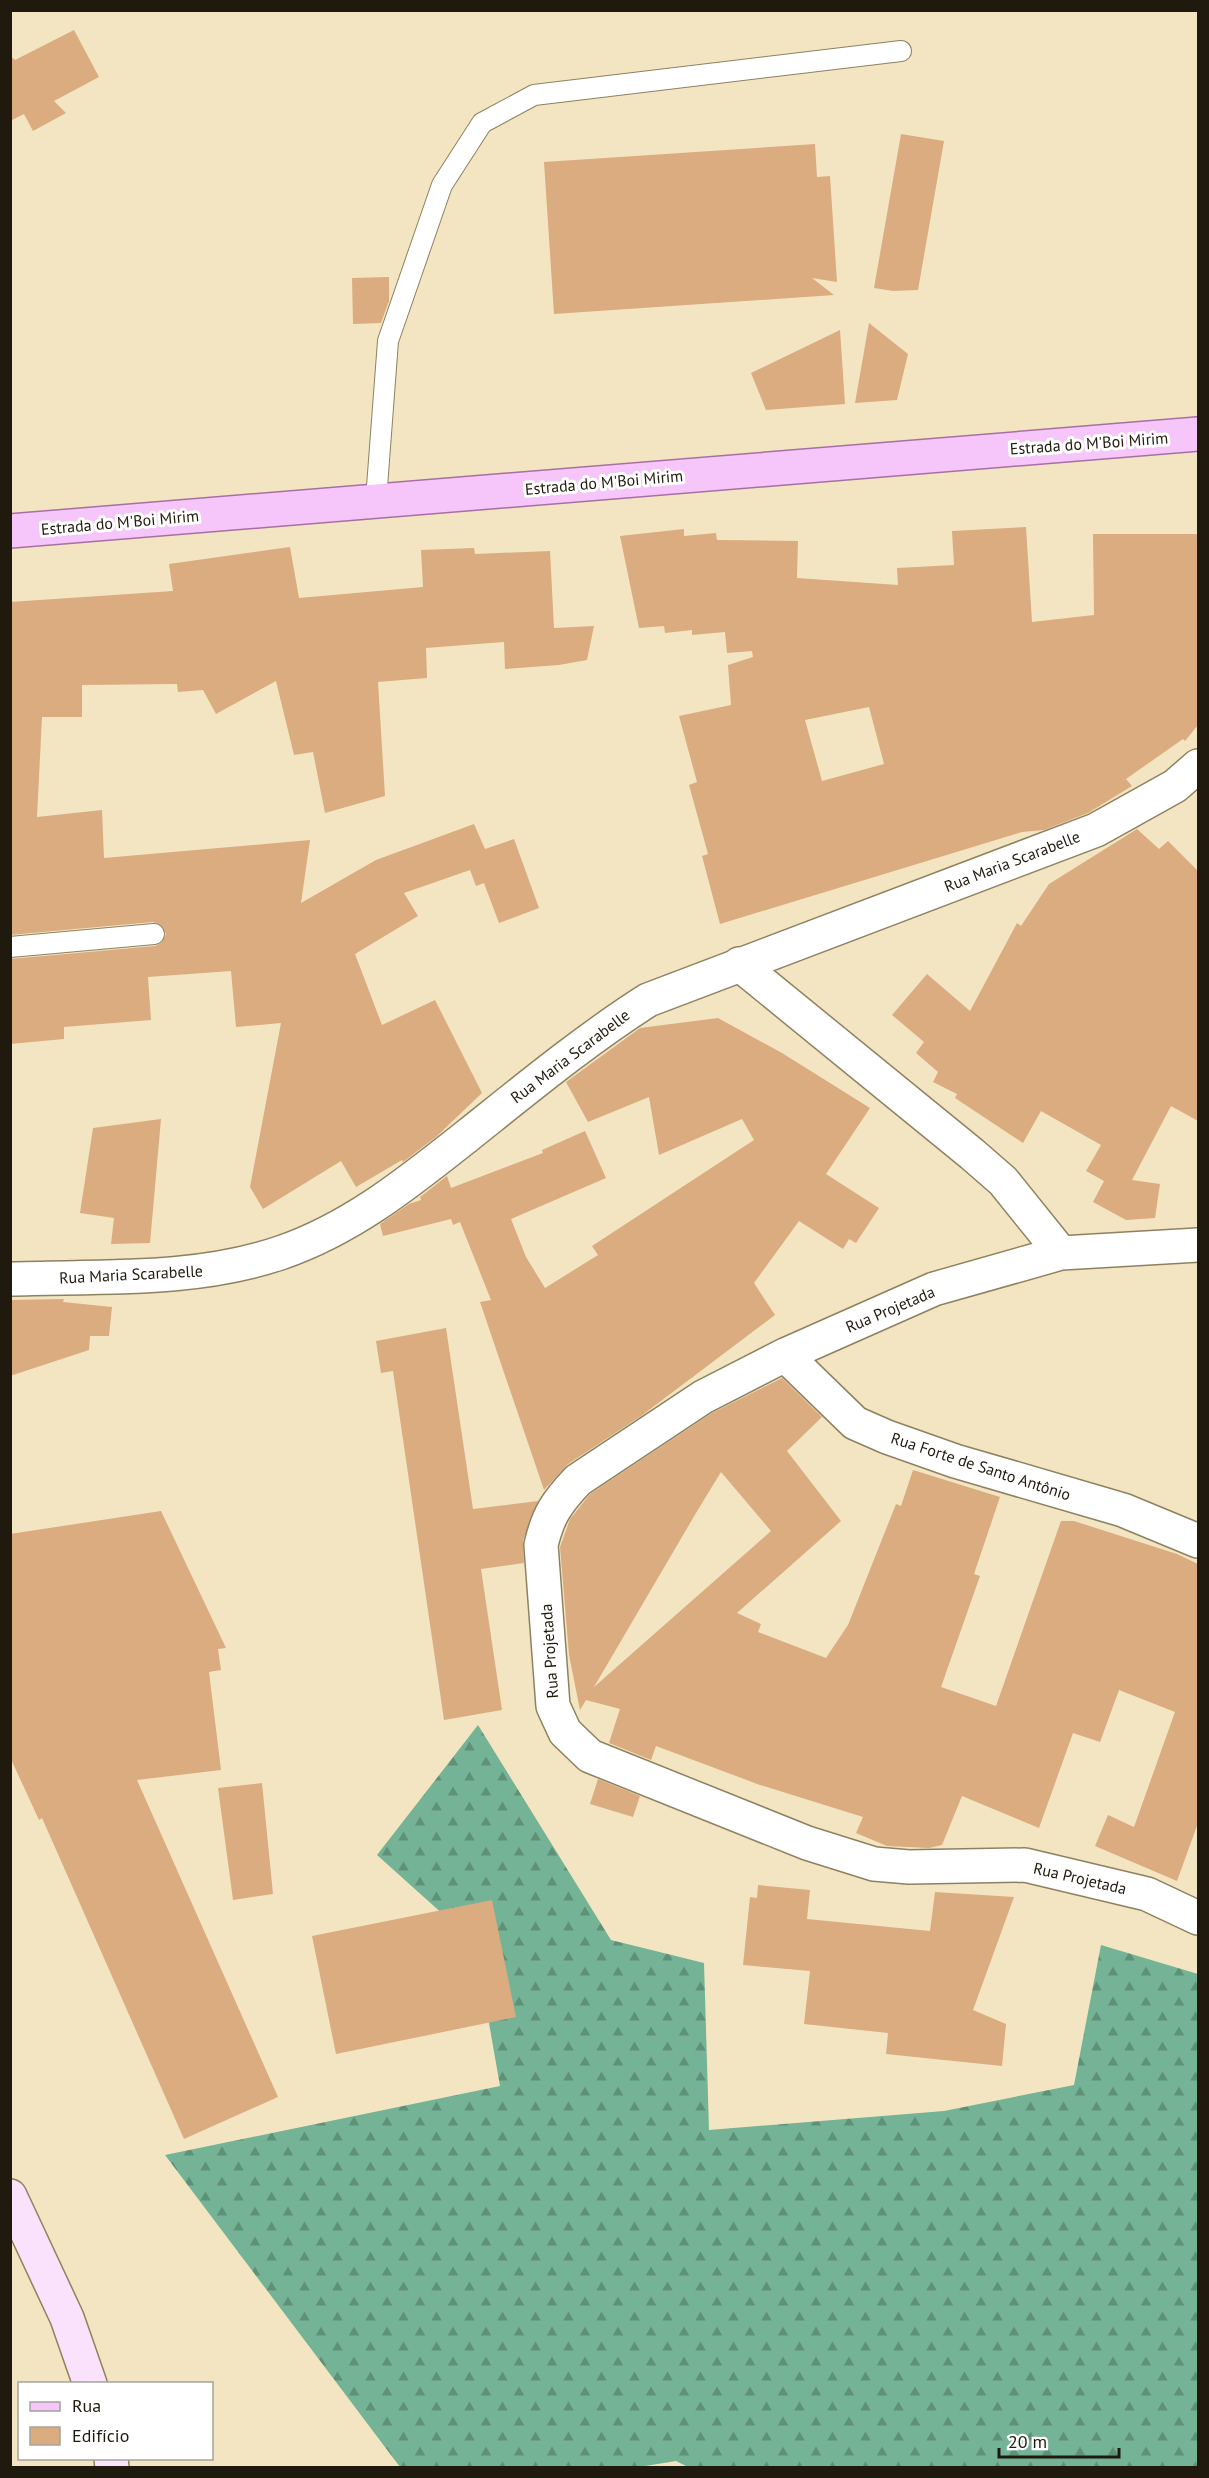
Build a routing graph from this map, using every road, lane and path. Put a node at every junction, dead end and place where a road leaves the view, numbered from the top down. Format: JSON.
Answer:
{"nodes":[{"id":1,"x":901,"y":51,"type":"dead end"},
{"id":2,"x":1198,"y":434,"type":"edge"},
{"id":3,"x":376,"y":500,"type":"junction"},
{"id":4,"x":10,"y":531,"type":"edge"},
{"id":5,"x":1198,"y":766,"type":"edge"},
{"id":6,"x":154,"y":934,"type":"dead end"},
{"id":7,"x":10,"y":947,"type":"edge"},
{"id":8,"x":738,"y":964,"type":"junction"},
{"id":9,"x":1198,"y":1245,"type":"edge"},
{"id":10,"x":1061,"y":1253,"type":"junction"},
{"id":11,"x":10,"y":1279,"type":"edge"},
{"id":12,"x":785,"y":1355,"type":"junction"},
{"id":13,"x":1198,"y":1541,"type":"edge"},
{"id":14,"x":1198,"y":1918,"type":"edge"},
{"id":15,"x":10,"y":2196,"type":"edge"},
{"id":16,"x":89,"y":2382,"type":"edge"}],
"edges":[{"from":1,"to":3,"type":"lane"},
{"from":2,"to":3,"type":"main road","name":"Estrada do M'Boi Mirim"},
{"from":3,"to":4,"type":"main road","name":"Estrada do M'Boi Mirim"},
{"from":5,"to":8,"type":"street","name":"Rua Maria Scarabelle"},
{"from":6,"to":7,"type":"lane"},
{"from":8,"to":10,"type":"street"},
{"from":8,"to":11,"type":"street","name":"Rua Maria Scarabelle"},
{"from":9,"to":10,"type":"street","name":"Rua Projetada"},
{"from":10,"to":12,"type":"street","name":"Rua Projetada"},
{"from":12,"to":13,"type":"street","name":"Rua Forte de Santo Antônio"},
{"from":12,"to":14,"type":"street","name":"Rua Projetada"},
{"from":15,"to":16,"type":"main road"}]}
